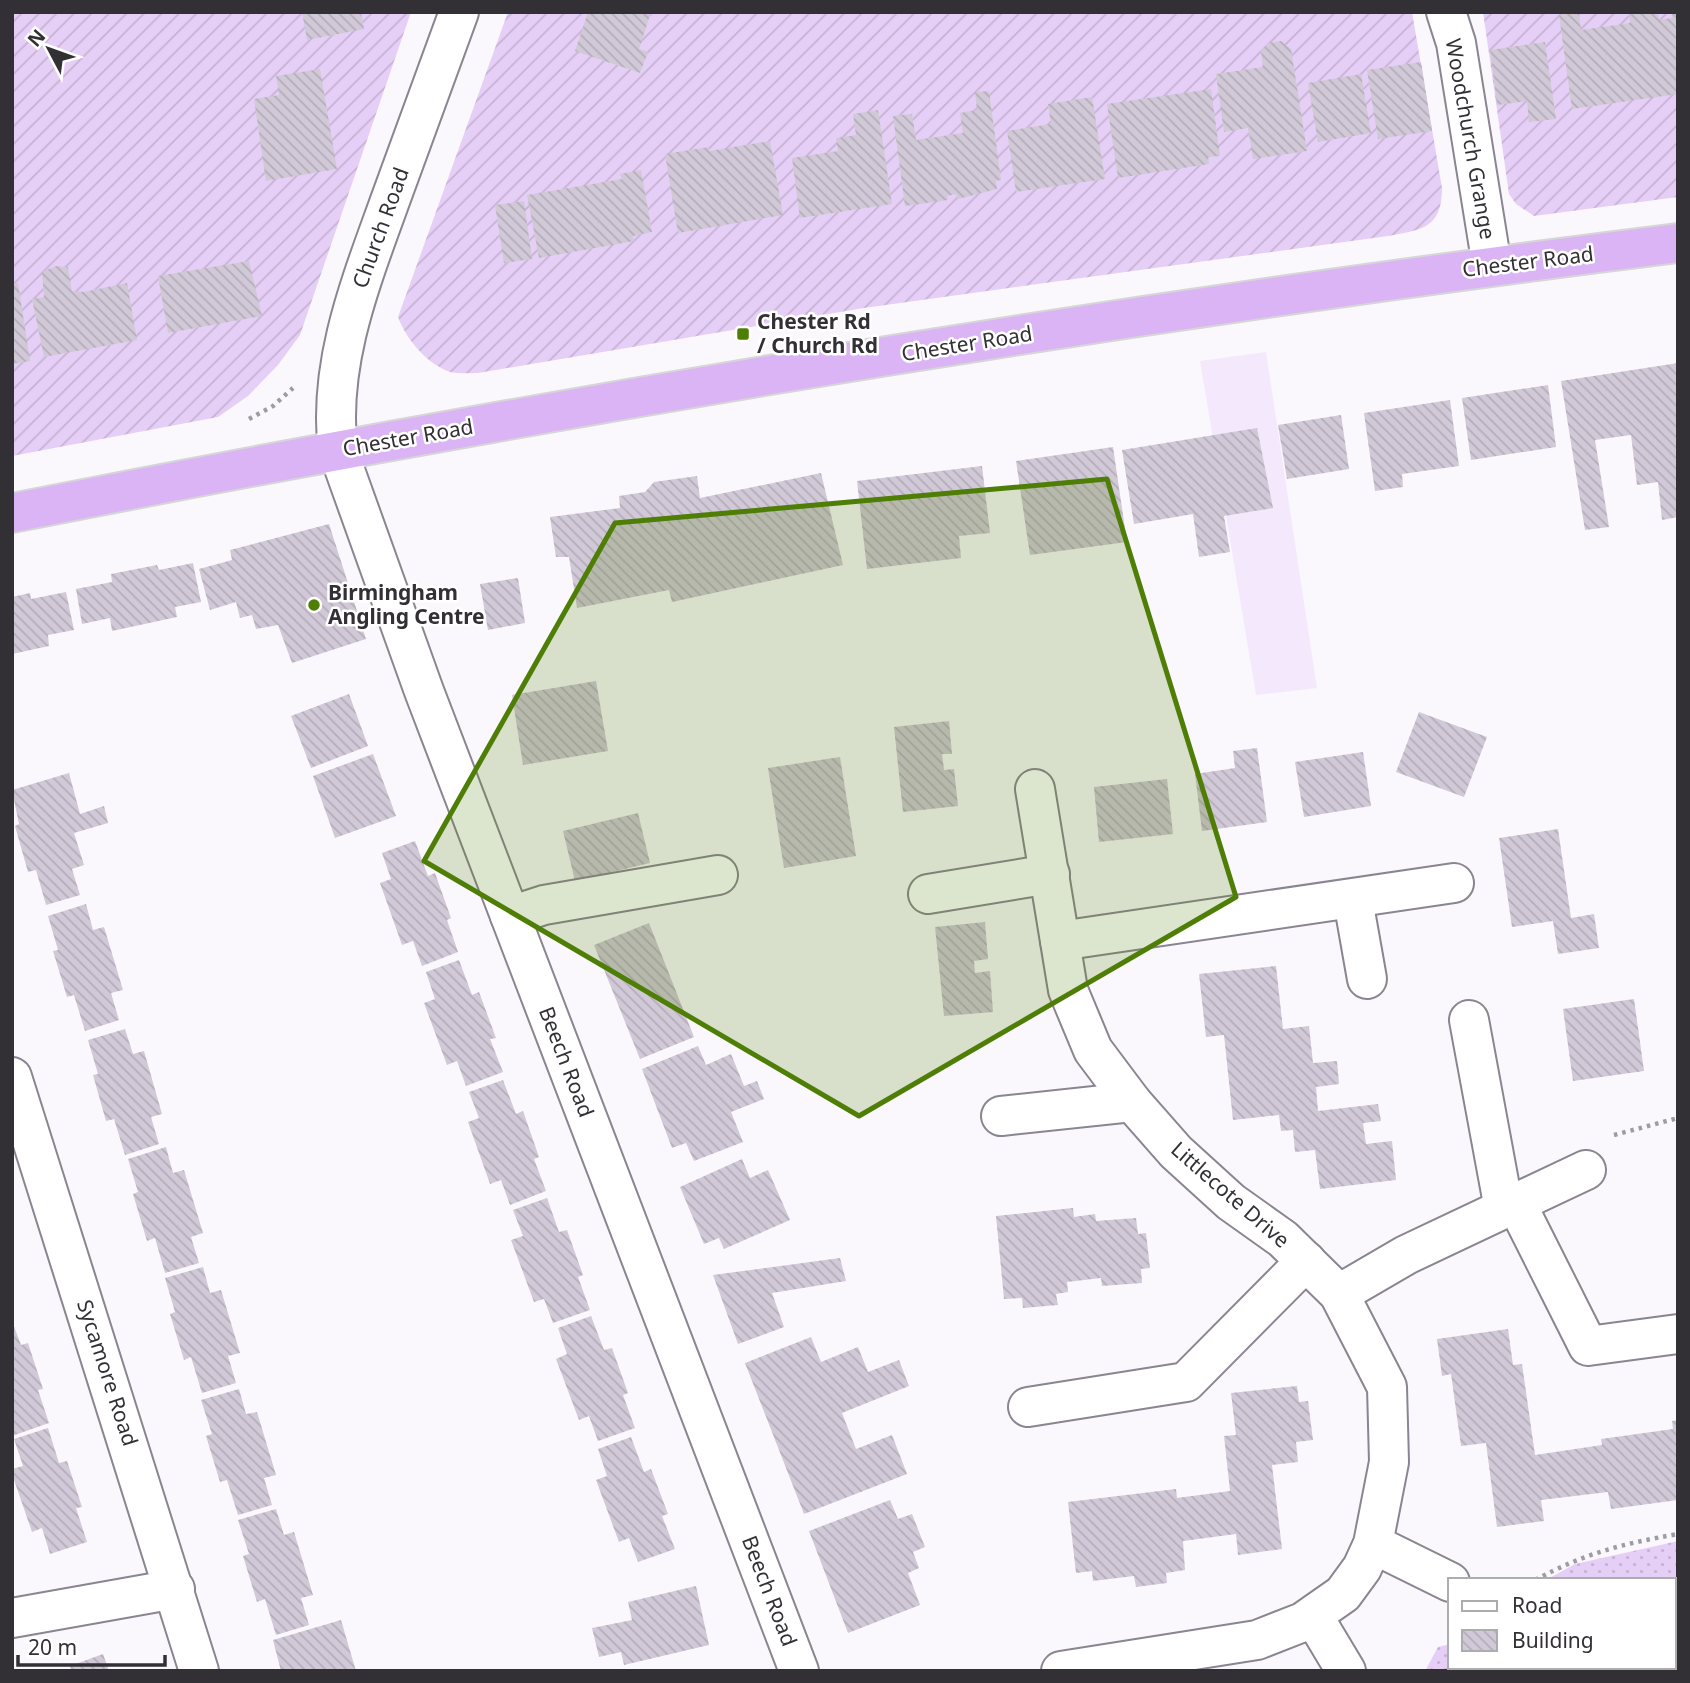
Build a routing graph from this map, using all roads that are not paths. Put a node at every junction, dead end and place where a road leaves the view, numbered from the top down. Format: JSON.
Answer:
{"nodes":[{"id":1,"x":458,"y":12,"type":"edge"},
{"id":2,"x":1446,"y":12,"type":"edge"},
{"id":3,"x":1678,"y":243,"type":"edge"},
{"id":4,"x":1492,"y":266,"type":"junction"},
{"id":5,"x":338,"y":451,"type":"junction"},
{"id":6,"x":12,"y":513,"type":"edge"},
{"id":7,"x":1035,"y":789,"type":"dead end"},
{"id":8,"x":718,"y":874,"type":"dead end"},
{"id":9,"x":1050,"y":874,"type":"junction"},
{"id":10,"x":1454,"y":883,"type":"dead end"},
{"id":11,"x":929,"y":894,"type":"dead end"},
{"id":12,"x":1353,"y":900,"type":"junction"},
{"id":13,"x":510,"y":916,"type":"junction"},
{"id":14,"x":1060,"y":941,"type":"junction"},
{"id":15,"x":1367,"y":979,"type":"dead end"},
{"id":16,"x":1469,"y":1020,"type":"dead end"},
{"id":17,"x":12,"y":1077,"type":"edge"},
{"id":18,"x":1132,"y":1102,"type":"junction"},
{"id":19,"x":1001,"y":1116,"type":"dead end"},
{"id":20,"x":1586,"y":1170,"type":"dead end"},
{"id":21,"x":1510,"y":1206,"type":"junction"},
{"id":22,"x":1306,"y":1261,"type":"junction"},
{"id":23,"x":1339,"y":1294,"type":"junction"},
{"id":24,"x":1678,"y":1334,"type":"edge"},
{"id":25,"x":1028,"y":1407,"type":"dead end"},
{"id":26,"x":1373,"y":1544,"type":"junction"},
{"id":27,"x":1448,"y":1581,"type":"edge"},
{"id":28,"x":175,"y":1589,"type":"junction"},
{"id":29,"x":1313,"y":1616,"type":"junction"},
{"id":30,"x":12,"y":1618,"type":"edge"},
{"id":31,"x":199,"y":1671,"type":"edge"},
{"id":32,"x":799,"y":1671,"type":"edge"},
{"id":33,"x":1061,"y":1671,"type":"edge"},
{"id":34,"x":1346,"y":1671,"type":"edge"}],
"edges":[{"from":1,"to":5,"type":"street","name":"Church Road"},
{"from":2,"to":4,"type":"street","name":"Woodchurch Grange"},
{"from":3,"to":4,"type":"highway","name":"Chester Road"},
{"from":4,"to":5,"type":"highway","name":"Chester Road"},
{"from":5,"to":6,"type":"highway","name":"Chester Road"},
{"from":5,"to":13,"type":"street","name":"Beech Road"},
{"from":7,"to":9,"type":"street","name":"Littlecote Drive"},
{"from":8,"to":13,"type":"street"},
{"from":9,"to":11,"type":"street"},
{"from":9,"to":14,"type":"street","name":"Littlecote Drive"},
{"from":10,"to":12,"type":"street"},
{"from":12,"to":14,"type":"street"},
{"from":12,"to":15,"type":"street"},
{"from":13,"to":32,"type":"street","name":"Beech Road"},
{"from":14,"to":18,"type":"street","name":"Littlecote Drive"},
{"from":16,"to":21,"type":"street"},
{"from":17,"to":28,"type":"street","name":"Sycamore Road"},
{"from":18,"to":19,"type":"street"},
{"from":18,"to":22,"type":"street","name":"Littlecote Drive"},
{"from":20,"to":21,"type":"street"},
{"from":21,"to":23,"type":"street"},
{"from":21,"to":24,"type":"street"},
{"from":22,"to":23,"type":"street","name":"Littlecote Drive"},
{"from":22,"to":25,"type":"street"},
{"from":23,"to":26,"type":"street","name":"Littlecote Drive"},
{"from":26,"to":27,"type":"street"},
{"from":26,"to":29,"type":"street","name":"Littlecote Drive"},
{"from":28,"to":30,"type":"street"},
{"from":28,"to":31,"type":"street","name":"Sycamore Road"},
{"from":29,"to":33,"type":"street","name":"Littlecote Drive"},
{"from":29,"to":34,"type":"street"}]}
